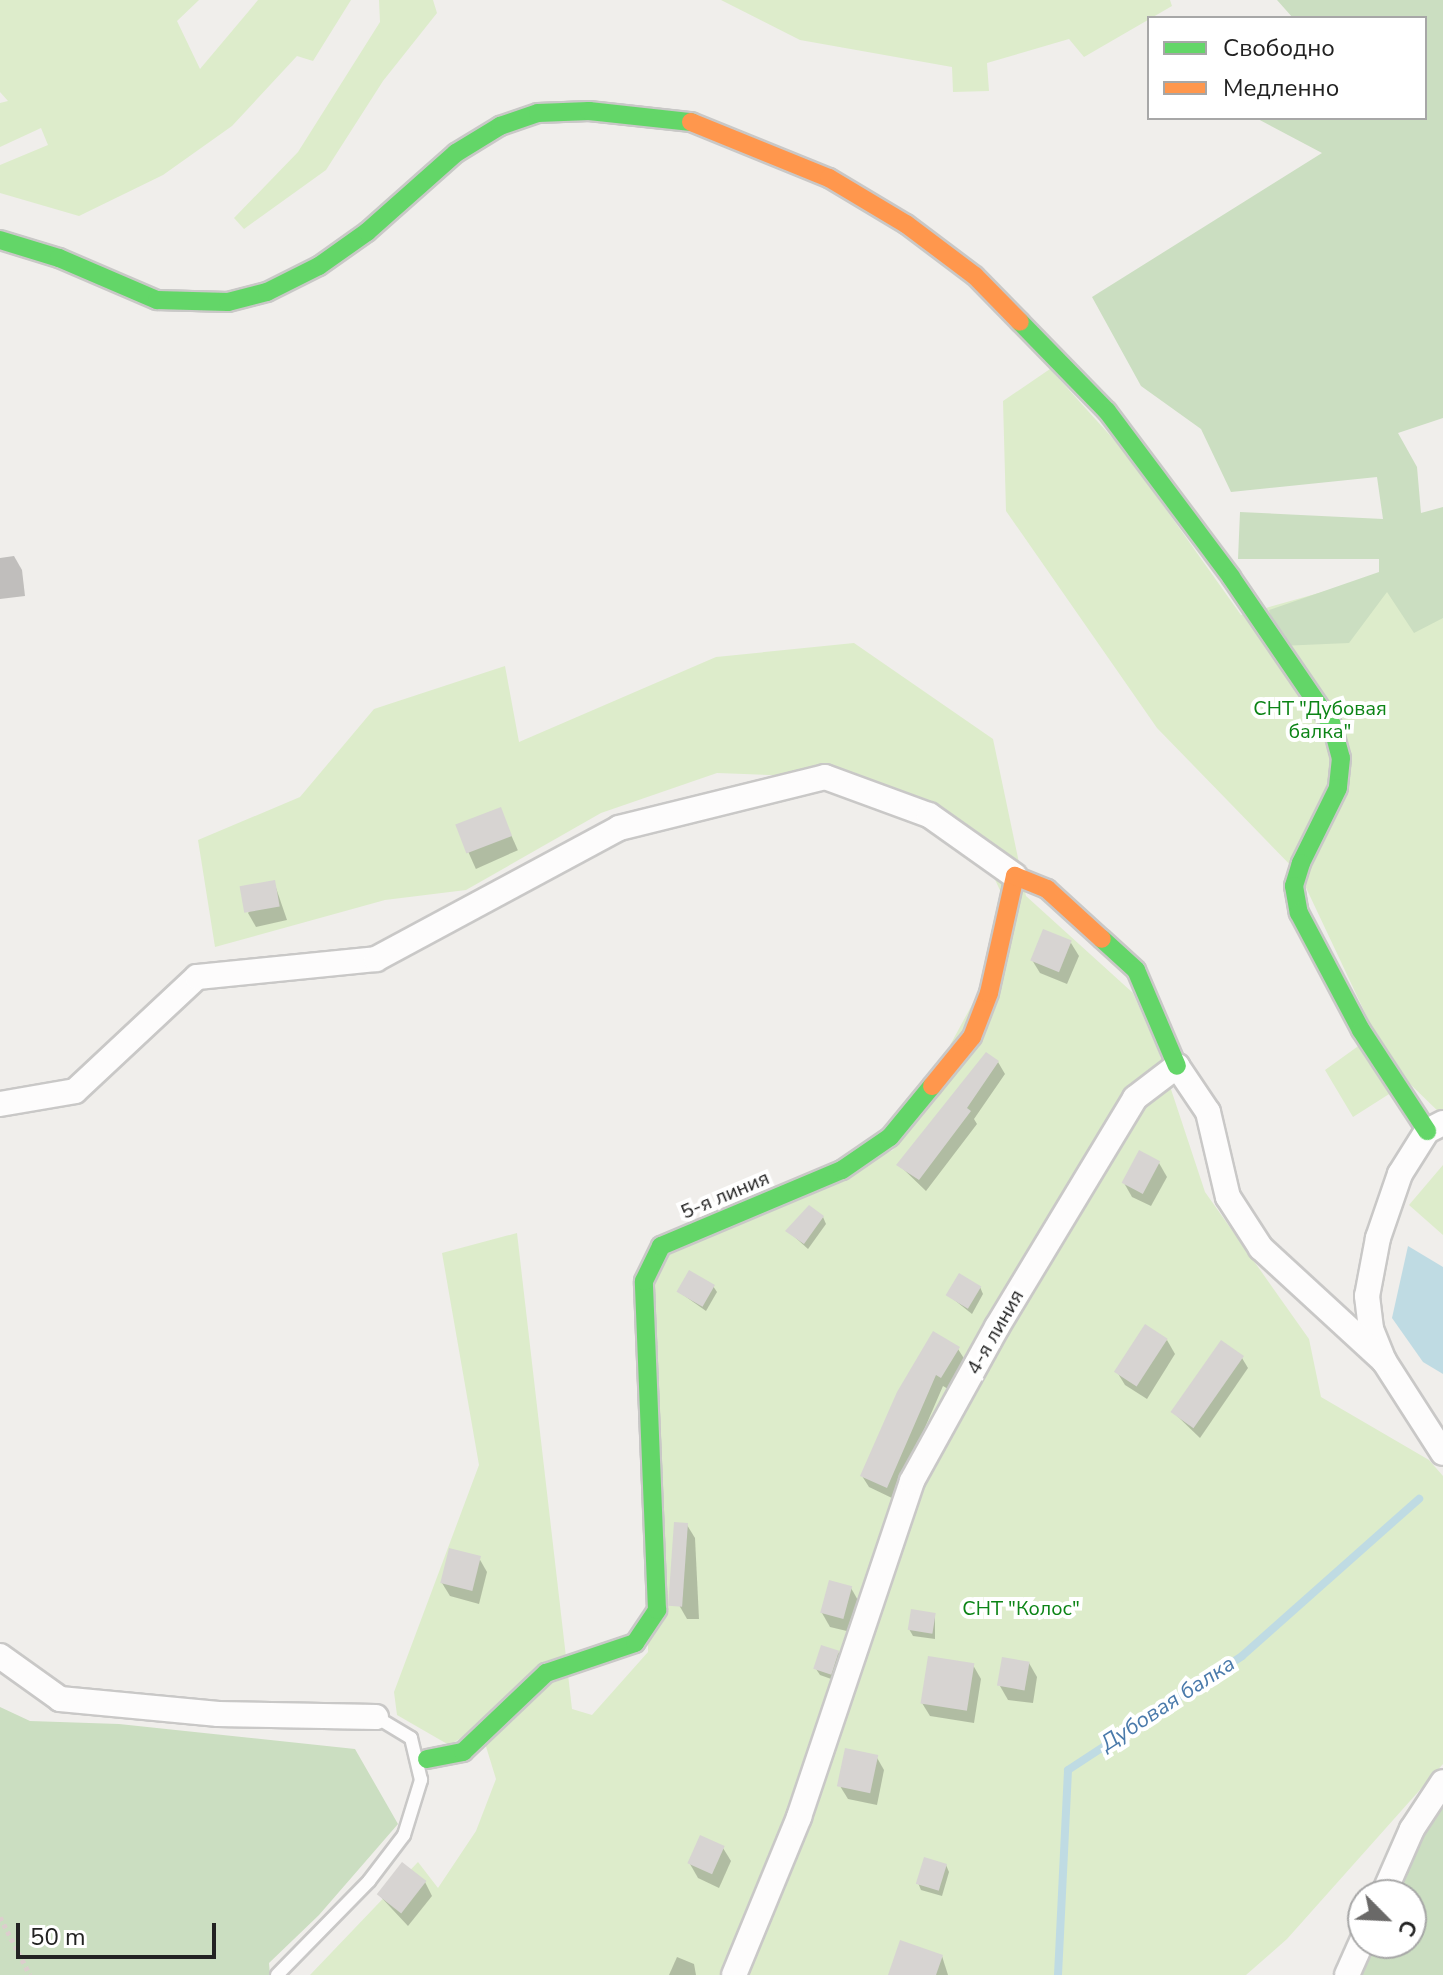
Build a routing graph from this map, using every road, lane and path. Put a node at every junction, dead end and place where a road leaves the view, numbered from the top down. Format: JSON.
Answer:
{"nodes":[{"id":1,"x":0,"y":240,"type":"edge"},
{"id":2,"x":1015,"y":876,"type":"junction"},
{"id":3,"x":1177,"y":1066,"type":"junction"},
{"id":4,"x":0,"y":1104,"type":"edge"},
{"id":5,"x":1435,"y":1127,"type":"edge"},
{"id":6,"x":1384,"y":1361,"type":"junction"},
{"id":7,"x":1443,"y":1453,"type":"edge"},
{"id":8,"x":0,"y":1656,"type":"edge"},
{"id":9,"x":376,"y":1717,"type":"joint"},
{"id":10,"x":427,"y":1759,"type":"dead end"},
{"id":11,"x":1443,"y":1782,"type":"edge"},
{"id":12,"x":1390,"y":1879,"type":"edge"},
{"id":13,"x":0,"y":1917,"type":"edge"},
{"id":14,"x":30,"y":1975,"type":"edge"},
{"id":15,"x":277,"y":1975,"type":"edge"},
{"id":16,"x":734,"y":1975,"type":"edge"}],
"edges":[{"from":1,"to":5,"type":"street"},
{"from":2,"to":3,"type":"street"},
{"from":2,"to":4,"type":"street"},
{"from":2,"to":10,"type":"street","name":"5-я линия"},
{"from":3,"to":6,"type":"street"},
{"from":3,"to":16,"type":"street","name":"4-я линия"},
{"from":5,"to":6,"type":"street"},
{"from":6,"to":7,"type":"street"},
{"from":8,"to":9,"type":"street"},
{"from":9,"to":15,"type":"lane"},
{"from":11,"to":12,"type":"street"},
{"from":13,"to":14,"type":"path"}]}
